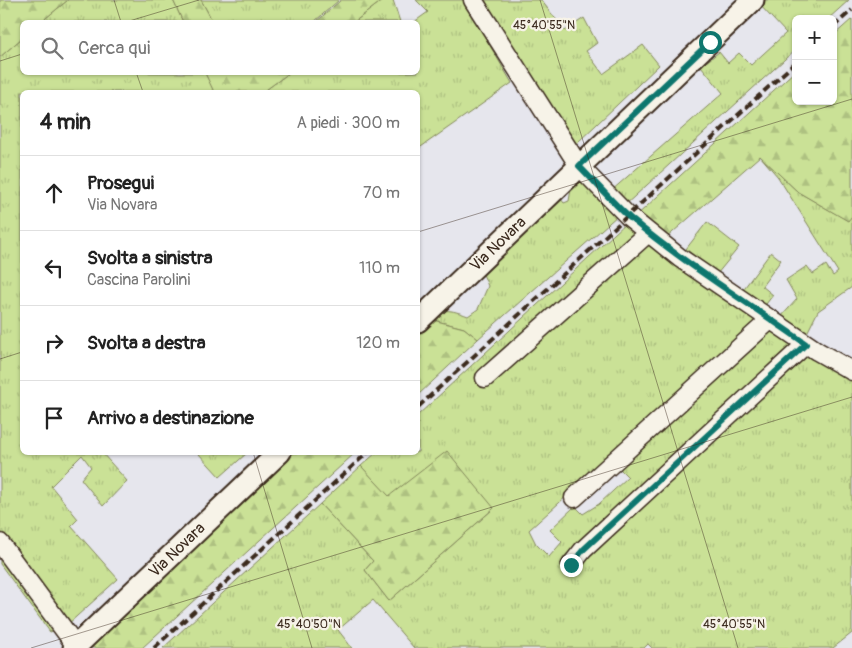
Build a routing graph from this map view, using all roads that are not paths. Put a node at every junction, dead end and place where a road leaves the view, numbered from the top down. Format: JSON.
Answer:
{"nodes":[{"id":1,"x":473,"y":0,"type":"edge"},
{"id":2,"x":753,"y":0,"type":"edge"},
{"id":3,"x":579,"y":166,"type":"junction"},
{"id":4,"x":648,"y":233,"type":"junction"},
{"id":5,"x":420,"y":319,"type":"edge"},
{"id":6,"x":771,"y":319,"type":"junction"},
{"id":7,"x":806,"y":344,"type":"junction"},
{"id":8,"x":852,"y":371,"type":"edge"},
{"id":9,"x":485,"y":378,"type":"dead end"},
{"id":10,"x":274,"y":455,"type":"edge"},
{"id":11,"x":574,"y":498,"type":"dead end"},
{"id":12,"x":0,"y":543,"type":"edge"},
{"id":13,"x":571,"y":565,"type":"dead end"},
{"id":14,"x":75,"y":647,"type":"edge"}],
"edges":[{"from":1,"to":3,"type":"street"},
{"from":2,"to":3,"type":"main road","name":"Via Novara"},
{"from":3,"to":4,"type":"street"},
{"from":3,"to":5,"type":"main road","name":"Via Novara"},
{"from":4,"to":6,"type":"street"},
{"from":4,"to":9,"type":"street"},
{"from":6,"to":7,"type":"street"},
{"from":6,"to":11,"type":"street"},
{"from":7,"to":8,"type":"street"},
{"from":7,"to":13,"type":"street"},
{"from":10,"to":14,"type":"main road","name":"Via Novara"},
{"from":12,"to":14,"type":"street"}]}
